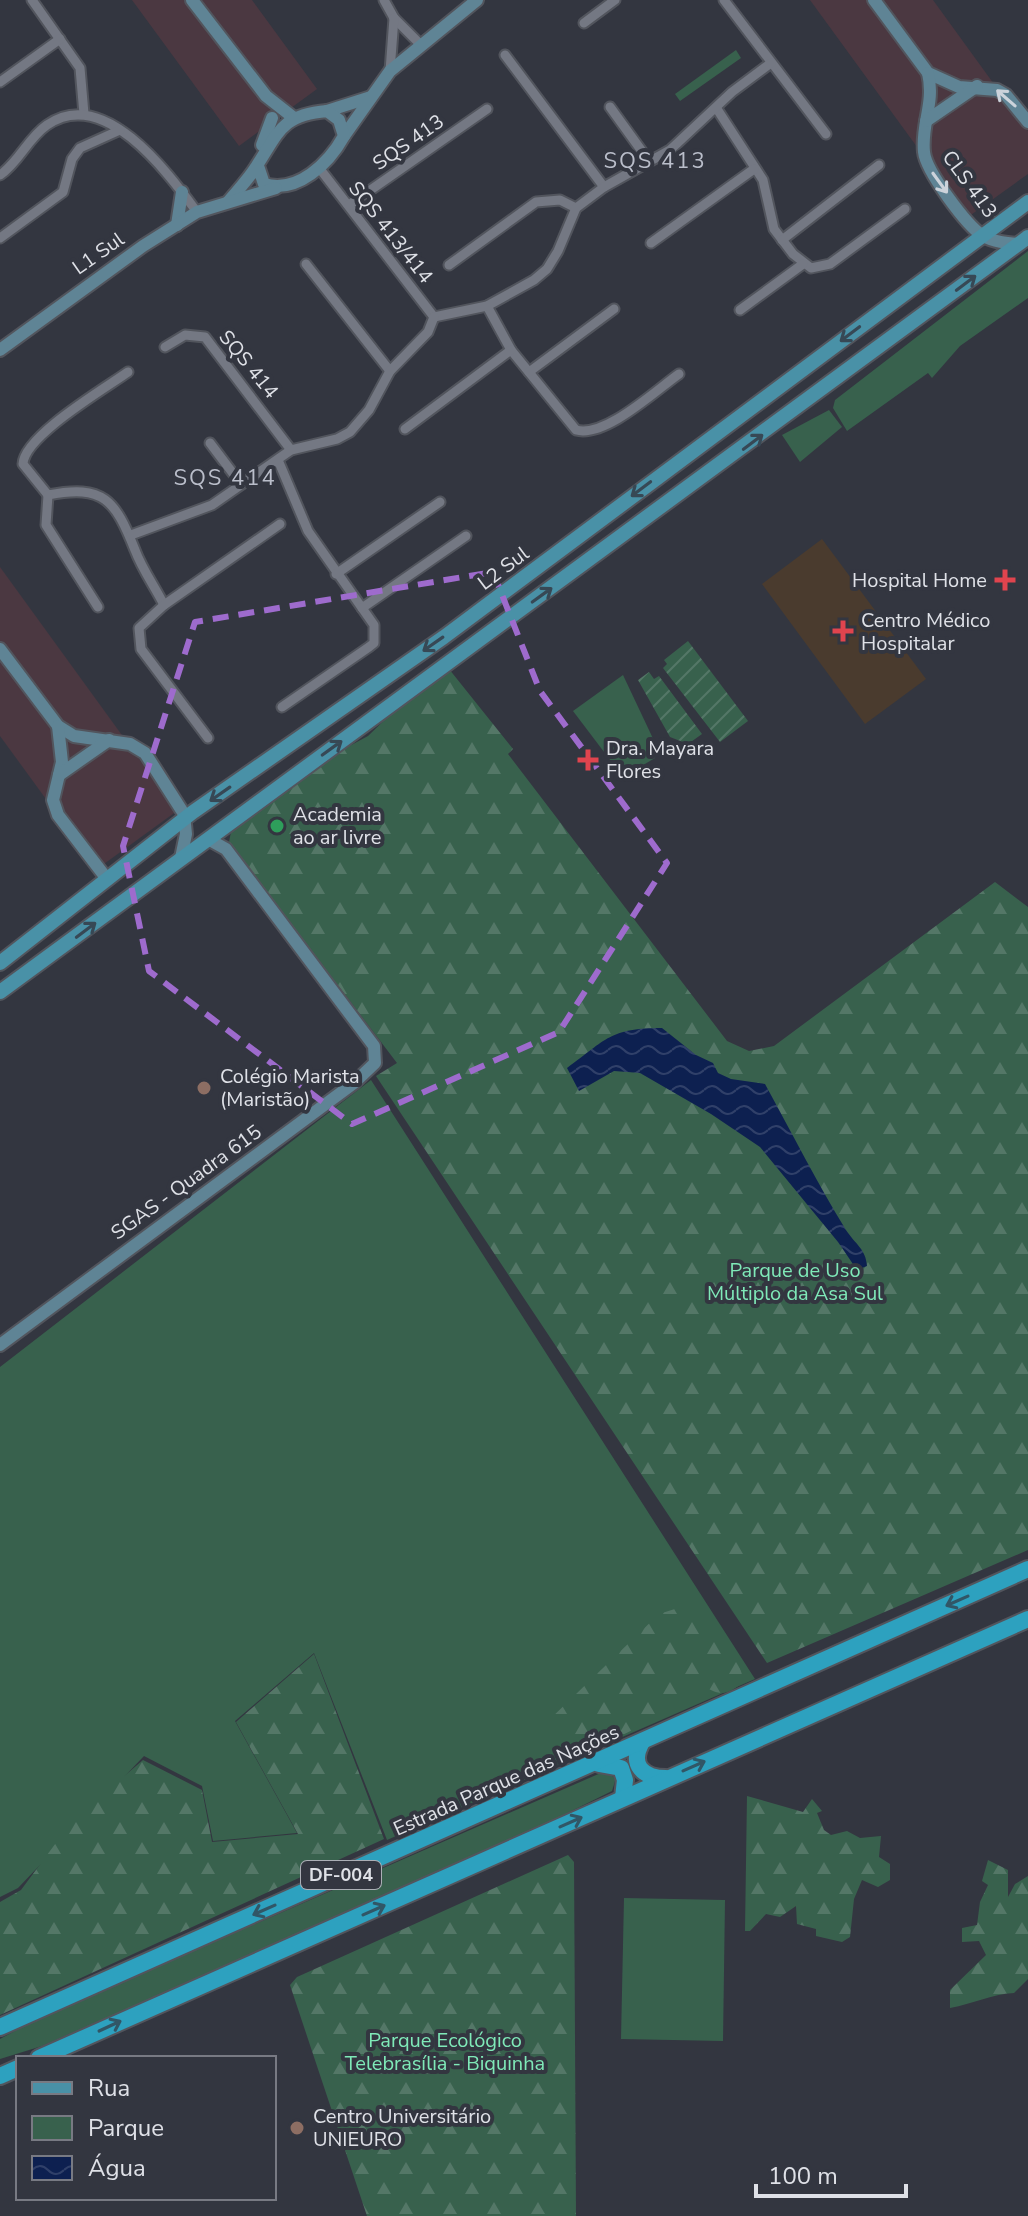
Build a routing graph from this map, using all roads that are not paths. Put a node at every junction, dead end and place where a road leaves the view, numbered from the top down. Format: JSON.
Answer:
{"nodes":[{"id":1,"x":32,"y":0,"type":"edge"},
{"id":2,"x":192,"y":0,"type":"edge"},
{"id":3,"x":384,"y":0,"type":"edge"},
{"id":4,"x":477,"y":0,"type":"edge"},
{"id":5,"x":615,"y":0,"type":"edge"},
{"id":6,"x":724,"y":0,"type":"edge"},
{"id":7,"x":874,"y":0,"type":"edge"},
{"id":8,"x":394,"y":18,"type":"junction"},
{"id":9,"x":584,"y":23,"type":"dead end"},
{"id":10,"x":60,"y":39,"type":"junction"},
{"id":11,"x":420,"y":44,"type":"junction"},
{"id":12,"x":505,"y":55,"type":"dead end"},
{"id":13,"x":771,"y":63,"type":"junction"},
{"id":14,"x":390,"y":71,"type":"junction"},
{"id":15,"x":928,"y":73,"type":"junction"},
{"id":16,"x":0,"y":82,"type":"edge"},
{"id":17,"x":977,"y":86,"type":"junction"},
{"id":18,"x":266,"y":96,"type":"junction"},
{"id":19,"x":371,"y":97,"type":"junction"},
{"id":20,"x":341,"y":106,"type":"junction"},
{"id":21,"x":610,"y":107,"type":"dead end"},
{"id":22,"x":487,"y":109,"type":"dead end"},
{"id":23,"x":717,"y":109,"type":"junction"},
{"id":24,"x":327,"y":111,"type":"junction"},
{"id":25,"x":84,"y":114,"type":"junction"},
{"id":26,"x":290,"y":114,"type":"junction"},
{"id":27,"x":272,"y":118,"type":"junction"},
{"id":28,"x":926,"y":121,"type":"junction"},
{"id":29,"x":1028,"y":122,"type":"edge"},
{"id":30,"x":120,"y":130,"type":"junction"},
{"id":31,"x":276,"y":132,"type":"junction"},
{"id":32,"x":826,"y":134,"type":"dead end"},
{"id":33,"x":344,"y":136,"type":"junction"},
{"id":34,"x":649,"y":161,"type":"junction"},
{"id":35,"x":879,"y":165,"type":"dead end"},
{"id":36,"x":258,"y":166,"type":"junction"},
{"id":37,"x":320,"y":169,"type":"junction"},
{"id":38,"x":754,"y":169,"type":"junction"},
{"id":39,"x":0,"y":175,"type":"edge"},
{"id":40,"x":249,"y":177,"type":"junction"},
{"id":41,"x":604,"y":187,"type":"junction"},
{"id":42,"x":276,"y":188,"type":"junction"},
{"id":43,"x":182,"y":192,"type":"junction"},
{"id":44,"x":228,"y":202,"type":"junction"},
{"id":45,"x":1028,"y":202,"type":"edge"},
{"id":46,"x":349,"y":205,"type":"junction"},
{"id":47,"x":576,"y":208,"type":"junction"},
{"id":48,"x":905,"y":209,"type":"dead end"},
{"id":49,"x":197,"y":212,"type":"junction"},
{"id":50,"x":177,"y":225,"type":"junction"},
{"id":51,"x":983,"y":235,"type":"junction"},
{"id":52,"x":0,"y":238,"type":"edge"},
{"id":53,"x":782,"y":240,"type":"junction"},
{"id":54,"x":1024,"y":241,"type":"edge"},
{"id":55,"x":651,"y":243,"type":"dead end"},
{"id":56,"x":306,"y":264,"type":"dead end"},
{"id":57,"x":803,"y":264,"type":"junction"},
{"id":58,"x":449,"y":265,"type":"dead end"},
{"id":59,"x":913,"y":288,"type":"junction"},
{"id":60,"x":487,"y":306,"type":"junction"},
{"id":61,"x":888,"y":306,"type":"junction"},
{"id":62,"x":614,"y":309,"type":"dead end"},
{"id":63,"x":740,"y":310,"type":"dead end"},
{"id":64,"x":928,"y":311,"type":"junction"},
{"id":65,"x":434,"y":317,"type":"junction"},
{"id":66,"x":905,"y":328,"type":"junction"},
{"id":67,"x":165,"y":347,"type":"dead end"},
{"id":68,"x":0,"y":350,"type":"edge"},
{"id":69,"x":511,"y":350,"type":"junction"},
{"id":70,"x":390,"y":371,"type":"junction"},
{"id":71,"x":128,"y":372,"type":"dead end"},
{"id":72,"x":529,"y":372,"type":"junction"},
{"id":73,"x":679,"y":374,"type":"dead end"},
{"id":74,"x":405,"y":429,"type":"dead end"},
{"id":75,"x":210,"y":443,"type":"dead end"},
{"id":76,"x":291,"y":450,"type":"junction"},
{"id":77,"x":278,"y":460,"type":"junction"},
{"id":78,"x":241,"y":484,"type":"junction"},
{"id":79,"x":48,"y":495,"type":"junction"},
{"id":80,"x":440,"y":502,"type":"dead end"},
{"id":81,"x":280,"y":524,"type":"dead end"},
{"id":82,"x":131,"y":535,"type":"junction"},
{"id":83,"x":466,"y":536,"type":"dead end"},
{"id":84,"x":336,"y":574,"type":"junction"},
{"id":85,"x":164,"y":605,"type":"junction"},
{"id":86,"x":98,"y":607,"type":"dead end"},
{"id":87,"x":362,"y":608,"type":"junction"},
{"id":88,"x":0,"y":649,"type":"edge"},
{"id":89,"x":282,"y":707,"type":"dead end"},
{"id":90,"x":58,"y":726,"type":"junction"},
{"id":91,"x":208,"y":738,"type":"dead end"},
{"id":92,"x":109,"y":740,"type":"junction"},
{"id":93,"x":253,"y":771,"type":"junction"},
{"id":94,"x":59,"y":775,"type":"junction"},
{"id":95,"x":269,"y":794,"type":"junction"},
{"id":96,"x":185,"y":819,"type":"junction"},
{"id":97,"x":225,"y":826,"type":"junction"},
{"id":98,"x":208,"y":839,"type":"junction"},
{"id":99,"x":226,"y":849,"type":"junction"},
{"id":100,"x":181,"y":858,"type":"junction"},
{"id":101,"x":107,"y":879,"type":"junction"},
{"id":102,"x":39,"y":933,"type":"junction"},
{"id":103,"x":53,"y":954,"type":"junction"},
{"id":104,"x":0,"y":963,"type":"edge"},
{"id":105,"x":0,"y":992,"type":"edge"},
{"id":106,"x":0,"y":1345,"type":"edge"},
{"id":107,"x":1028,"y":1569,"type":"edge"},
{"id":108,"x":1028,"y":1619,"type":"edge"},
{"id":109,"x":642,"y":1742,"type":"junction"},
{"id":110,"x":596,"y":1764,"type":"junction"},
{"id":111,"x":667,"y":1778,"type":"junction"},
{"id":112,"x":623,"y":1798,"type":"junction"},
{"id":113,"x":0,"y":2027,"type":"edge"},
{"id":114,"x":43,"y":2056,"type":"edge"}],
"edges":[{"from":1,"to":10,"type":"street"},
{"from":2,"to":18,"type":"street"},
{"from":3,"to":8,"type":"street"},
{"from":4,"to":11,"type":"street"},
{"from":5,"to":9,"type":"street"},
{"from":6,"to":13,"type":"street"},
{"from":7,"to":15,"type":"street"},
{"from":8,"to":11,"type":"street"},
{"from":8,"to":14,"type":"street"},
{"from":10,"to":16,"type":"street"},
{"from":10,"to":25,"type":"street"},
{"from":11,"to":14,"type":"street"},
{"from":12,"to":41,"type":"street"},
{"from":13,"to":23,"type":"street"},
{"from":13,"to":32,"type":"street"},
{"from":14,"to":19,"type":"street"},
{"from":15,"to":17,"type":"street"},
{"from":15,"to":28,"type":"street","name":"CLS 413"},
{"from":17,"to":28,"type":"street"},
{"from":29,"to":17,"type":"street","one_way":true},
{"from":18,"to":26,"type":"street"},
{"from":18,"to":27,"type":"street"},
{"from":19,"to":20,"type":"street"},
{"from":19,"to":33,"type":"street"},
{"from":20,"to":24,"type":"street"},
{"from":20,"to":26,"type":"street"},
{"from":21,"to":34,"type":"street"},
{"from":22,"to":46,"type":"street","name":"SQS 413"},
{"from":23,"to":34,"type":"street"},
{"from":23,"to":38,"type":"street"},
{"from":24,"to":26,"type":"street"},
{"from":24,"to":33,"type":"street"},
{"from":25,"to":30,"type":"street"},
{"from":25,"to":39,"type":"street"},
{"from":26,"to":31,"type":"street"},
{"from":27,"to":31,"type":"street"},
{"from":27,"to":40,"type":"street"},
{"from":28,"to":51,"type":"street","name":"CLS 413","one_way":true},
{"from":30,"to":43,"type":"street"},
{"from":30,"to":52,"type":"street"},
{"from":31,"to":36,"type":"street"},
{"from":33,"to":37,"type":"street"},
{"from":34,"to":41,"type":"street"},
{"from":35,"to":53,"type":"street"},
{"from":36,"to":40,"type":"street"},
{"from":36,"to":42,"type":"street"},
{"from":37,"to":42,"type":"street","name":"L1 Sul"},
{"from":37,"to":46,"type":"street","name":"SQS 413/414"},
{"from":38,"to":53,"type":"street"},
{"from":38,"to":55,"type":"street"},
{"from":40,"to":44,"type":"street"},
{"from":41,"to":47,"type":"street"},
{"from":42,"to":44,"type":"street","name":"L1 Sul"},
{"from":43,"to":49,"type":"street"},
{"from":43,"to":50,"type":"street"},
{"from":44,"to":49,"type":"street","name":"L1 Sul"},
{"from":45,"to":51,"type":"main road","name":"L2 Sul"},
{"from":46,"to":65,"type":"street","name":"SQS 413/414"},
{"from":47,"to":58,"type":"street"},
{"from":47,"to":60,"type":"street"},
{"from":48,"to":57,"type":"street"},
{"from":49,"to":50,"type":"street","name":"L1 Sul"},
{"from":50,"to":68,"type":"street","name":"L1 Sul"},
{"from":51,"to":54,"type":"street","name":"CLS 413"},
{"from":51,"to":59,"type":"main road","name":"L2 Sul"},
{"from":53,"to":57,"type":"street"},
{"from":64,"to":54,"type":"main road","one_way":true},
{"from":56,"to":70,"type":"street"},
{"from":57,"to":63,"type":"street"},
{"from":59,"to":61,"type":"main road","name":"L2 Sul"},
{"from":59,"to":64,"type":"main road"},
{"from":60,"to":65,"type":"street"},
{"from":60,"to":69,"type":"street"},
{"from":61,"to":66,"type":"main road"},
{"from":61,"to":93,"type":"main road","name":"L2 Sul","one_way":true},
{"from":62,"to":72,"type":"street"},
{"from":64,"to":66,"type":"main road"},
{"from":65,"to":70,"type":"street"},
{"from":95,"to":66,"type":"main road","one_way":true},
{"from":67,"to":76,"type":"street","name":"SQS 414"},
{"from":69,"to":72,"type":"street"},
{"from":69,"to":74,"type":"street"},
{"from":70,"to":76,"type":"street"},
{"from":71,"to":79,"type":"street"},
{"from":72,"to":73,"type":"street"},
{"from":75,"to":78,"type":"street"},
{"from":76,"to":77,"type":"street"},
{"from":77,"to":78,"type":"street"},
{"from":77,"to":84,"type":"street"},
{"from":78,"to":82,"type":"street"},
{"from":79,"to":82,"type":"street"},
{"from":79,"to":86,"type":"street"},
{"from":80,"to":84,"type":"street"},
{"from":81,"to":85,"type":"street"},
{"from":82,"to":85,"type":"street"},
{"from":83,"to":87,"type":"street"},
{"from":84,"to":87,"type":"street"},
{"from":85,"to":91,"type":"street"},
{"from":87,"to":89,"type":"street"},
{"from":88,"to":90,"type":"street"},
{"from":90,"to":92,"type":"street"},
{"from":90,"to":94,"type":"street"},
{"from":92,"to":94,"type":"street"},
{"from":92,"to":96,"type":"street"},
{"from":93,"to":95,"type":"main road"},
{"from":93,"to":96,"type":"main road","name":"L2 Sul","one_way":true},
{"from":94,"to":101,"type":"street"},
{"from":95,"to":97,"type":"main road"},
{"from":96,"to":100,"type":"street"},
{"from":96,"to":101,"type":"main road","name":"L2 Sul"},
{"from":97,"to":98,"type":"main road"},
{"from":97,"to":99,"type":"street"},
{"from":98,"to":99,"type":"street","name":"SGAS - Quadra 615"},
{"from":98,"to":100,"type":"main road"},
{"from":99,"to":106,"type":"street","name":"SGAS - Quadra 615"},
{"from":103,"to":100,"type":"main road","one_way":true},
{"from":101,"to":102,"type":"main road","name":"L2 Sul"},
{"from":102,"to":103,"type":"main road"},
{"from":102,"to":104,"type":"main road","name":"L2 Sul"},
{"from":103,"to":105,"type":"main road"},
{"from":107,"to":109,"type":"highway","name":"Estrada Parque das Nações","number":"DF-004","one_way":true},
{"from":111,"to":108,"type":"highway","number":"DF-004","one_way":true},
{"from":109,"to":110,"type":"highway","name":"Estrada Parque das Nações","number":"DF-004"},
{"from":109,"to":111,"type":"highway"},
{"from":110,"to":112,"type":"highway"},
{"from":110,"to":113,"type":"highway","name":"Estrada Parque das Nações","number":"DF-004","one_way":true},
{"from":111,"to":112,"type":"highway","number":"DF-004"},
{"from":114,"to":112,"type":"highway","number":"DF-004","one_way":true}]}
